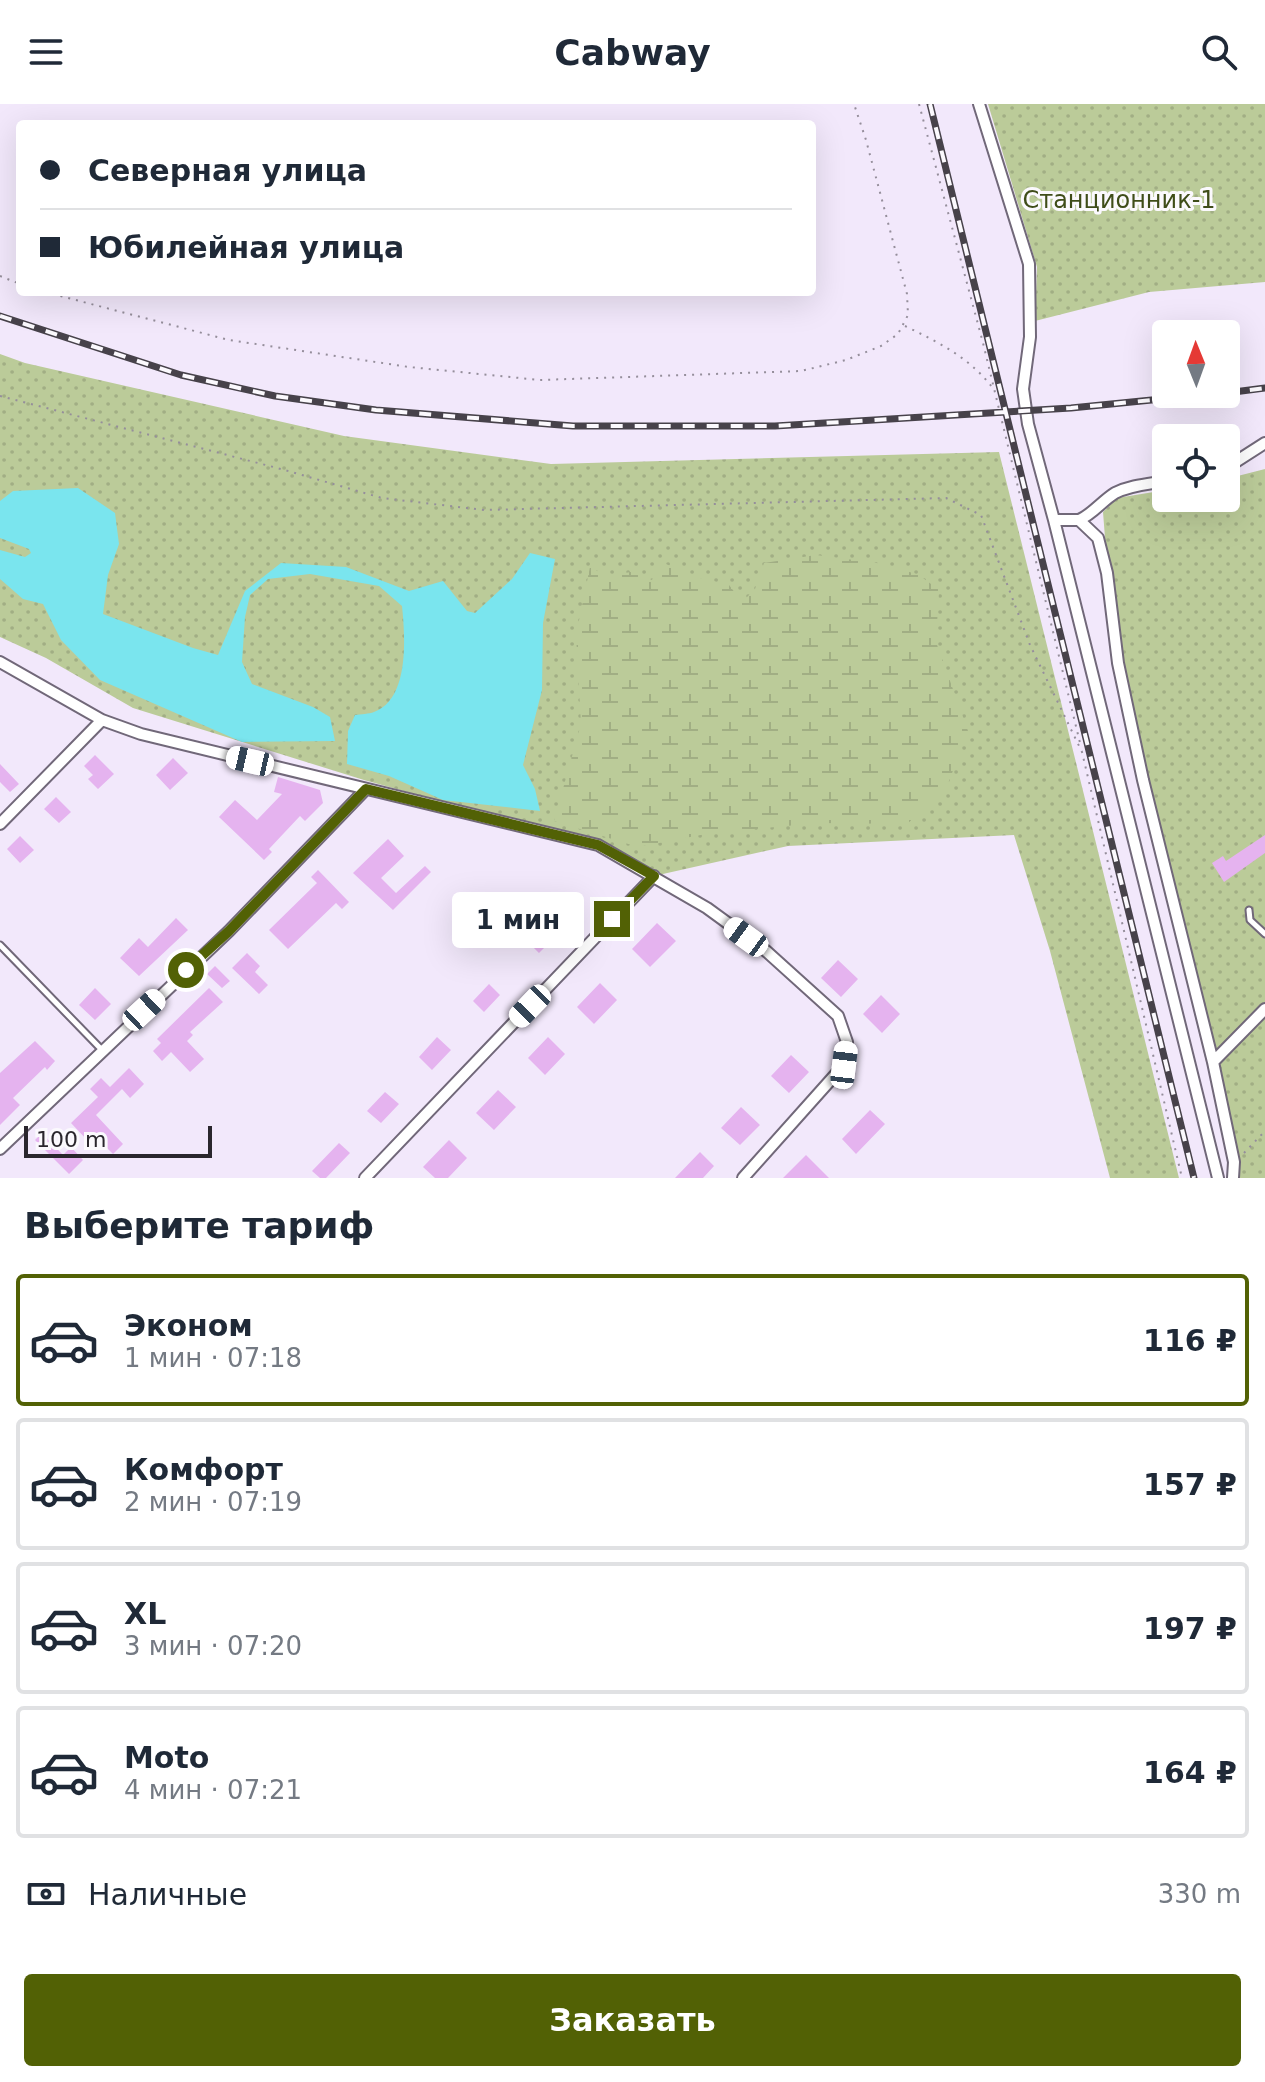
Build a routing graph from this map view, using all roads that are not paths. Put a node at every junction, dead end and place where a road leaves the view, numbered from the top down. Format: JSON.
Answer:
{"nodes":[{"id":1,"x":979,"y":104,"type":"edge"},
{"id":2,"x":1265,"y":443,"type":"edge"},
{"id":3,"x":1240,"y":459,"type":"edge"},
{"id":4,"x":1152,"y":483,"type":"edge"},
{"id":5,"x":1054,"y":520,"type":"junction"},
{"id":6,"x":1079,"y":520,"type":"junction"},
{"id":7,"x":0,"y":662,"type":"edge"},
{"id":8,"x":102,"y":720,"type":"junction"},
{"id":9,"x":366,"y":789,"type":"junction"},
{"id":10,"x":0,"y":824,"type":"edge"},
{"id":11,"x":654,"y":876,"type":"junction"},
{"id":12,"x":1249,"y":910,"type":"dead end"},
{"id":13,"x":1265,"y":934,"type":"edge"},
{"id":14,"x":0,"y":945,"type":"edge"},
{"id":15,"x":1265,"y":1009,"type":"edge"},
{"id":16,"x":102,"y":1050,"type":"junction"},
{"id":17,"x":1213,"y":1062,"type":"junction"},
{"id":18,"x":0,"y":1149,"type":"edge"},
{"id":19,"x":365,"y":1178,"type":"edge"},
{"id":20,"x":743,"y":1178,"type":"edge"},
{"id":21,"x":1218,"y":1178,"type":"edge"},
{"id":22,"x":1233,"y":1178,"type":"edge"}],
"edges":[{"from":1,"to":5,"type":"street"},
{"from":2,"to":3,"type":"street"},
{"from":4,"to":6,"type":"street"},
{"from":5,"to":6,"type":"street"},
{"from":5,"to":21,"type":"street"},
{"from":6,"to":17,"type":"street"},
{"from":7,"to":8,"type":"street"},
{"from":8,"to":9,"type":"street"},
{"from":8,"to":10,"type":"street"},
{"from":9,"to":11,"type":"street"},
{"from":9,"to":16,"type":"street"},
{"from":11,"to":19,"type":"street"},
{"from":11,"to":20,"type":"street"},
{"from":12,"to":13,"type":"lane"},
{"from":14,"to":16,"type":"lane"},
{"from":15,"to":17,"type":"street"},
{"from":16,"to":18,"type":"street"},
{"from":17,"to":22,"type":"street"}]}
